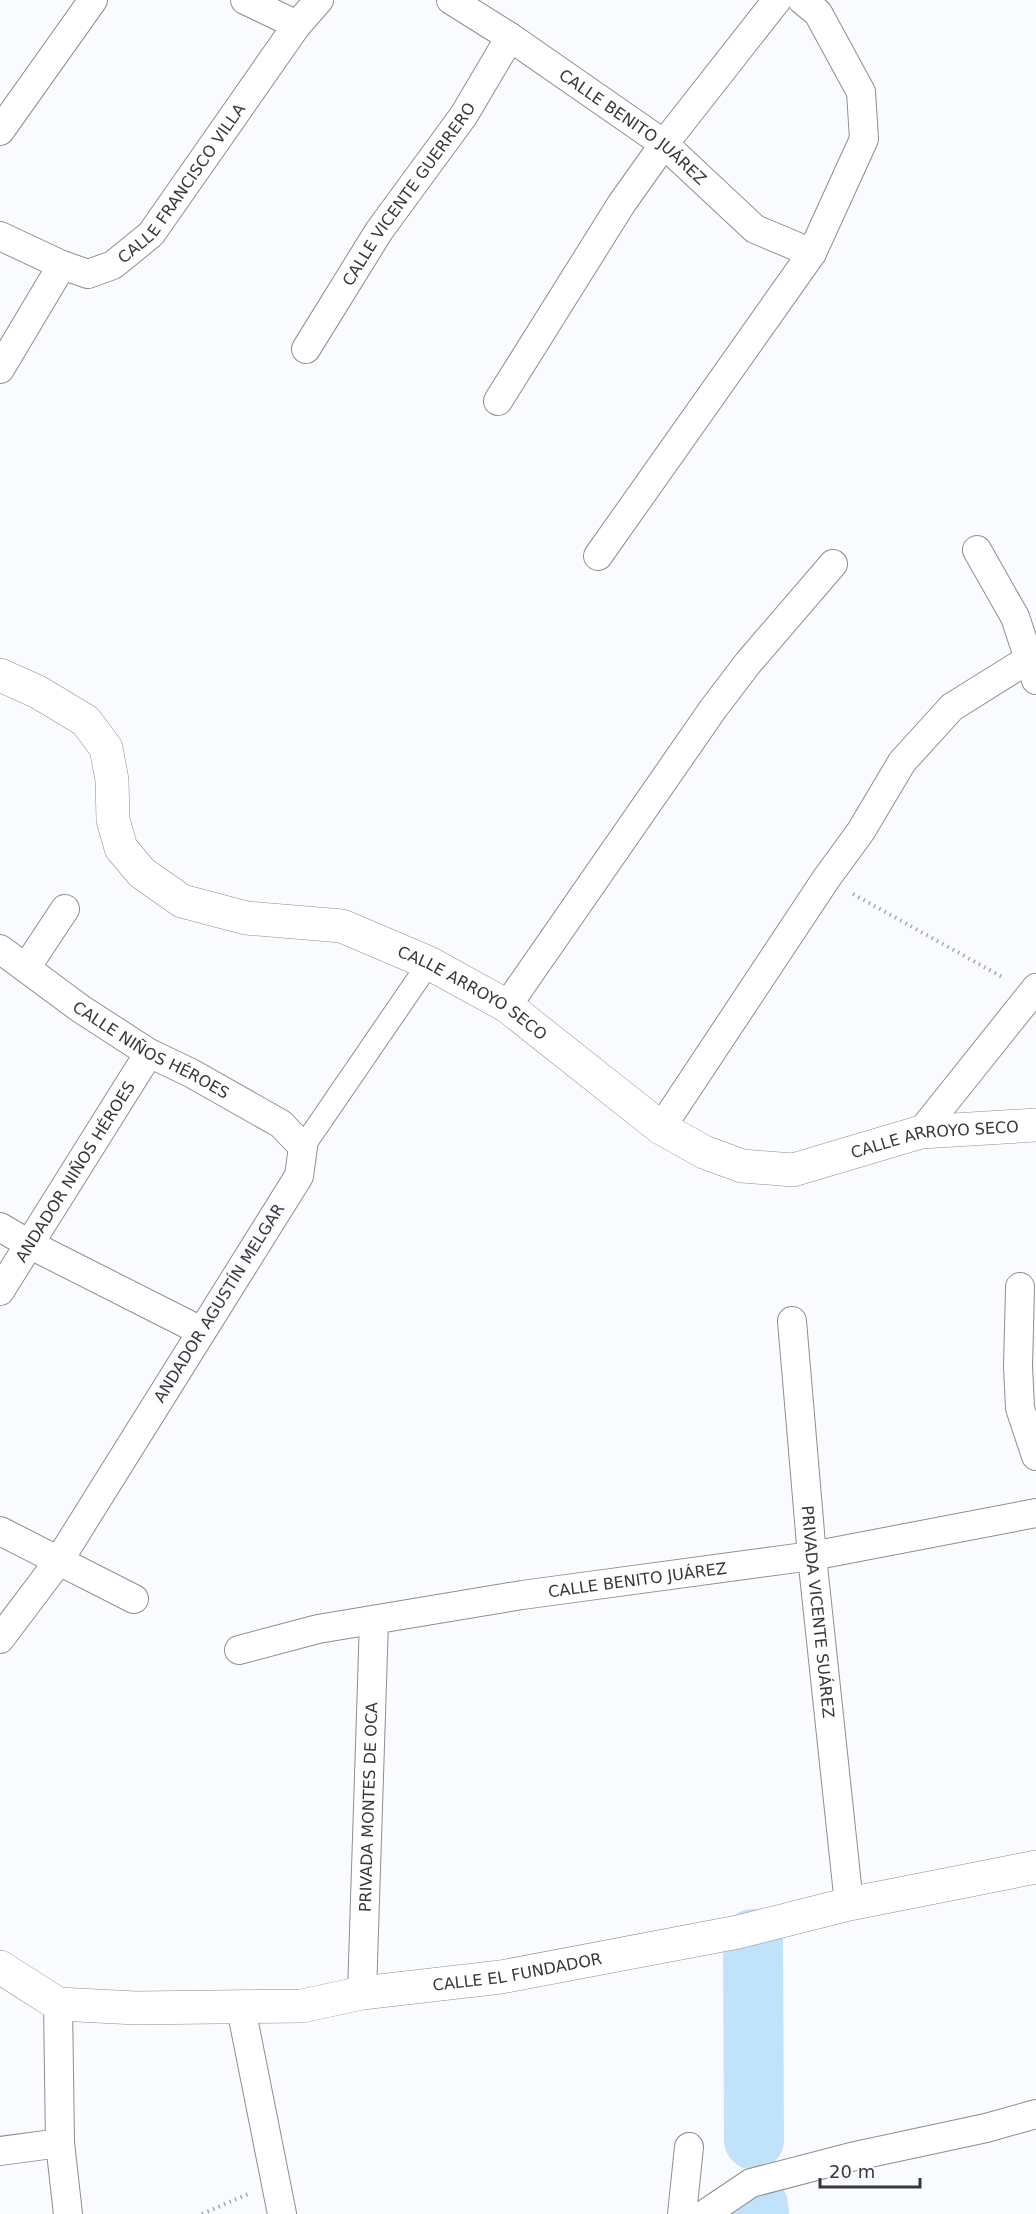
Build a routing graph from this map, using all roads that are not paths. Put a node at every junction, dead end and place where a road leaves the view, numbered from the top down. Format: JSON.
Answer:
{"nodes":[{"id":1,"x":93,"y":0,"type":"edge"},
{"id":2,"x":245,"y":0,"type":"edge"},
{"id":3,"x":319,"y":0,"type":"edge"},
{"id":4,"x":451,"y":0,"type":"edge"},
{"id":5,"x":802,"y":0,"type":"edge"},
{"id":6,"x":768,"y":3,"type":"edge"},
{"id":7,"x":297,"y":25,"type":"junction"},
{"id":8,"x":510,"y":37,"type":"junction"},
{"id":9,"x":0,"y":131,"type":"edge"},
{"id":10,"x":664,"y":144,"type":"junction"},
{"id":11,"x":0,"y":236,"type":"edge"},
{"id":12,"x":812,"y":254,"type":"junction"},
{"id":13,"x":62,"y":265,"type":"junction"},
{"id":14,"x":306,"y":349,"type":"dead end"},
{"id":15,"x":0,"y":369,"type":"edge"},
{"id":16,"x":498,"y":401,"type":"dead end"},
{"id":17,"x":977,"y":550,"type":"dead end"},
{"id":18,"x":598,"y":556,"type":"dead end"},
{"id":19,"x":833,"y":564,"type":"dead end"},
{"id":20,"x":1026,"y":610,"type":"edge"},
{"id":21,"x":1033,"y":669,"type":"edge"},
{"id":22,"x":0,"y":675,"type":"edge"},
{"id":23,"x":65,"y":909,"type":"dead end"},
{"id":24,"x":1,"y":952,"type":"edge"},
{"id":25,"x":429,"y":963,"type":"junction"},
{"id":26,"x":26,"y":968,"type":"junction"},
{"id":27,"x":1034,"y":991,"type":"edge"},
{"id":28,"x":507,"y":1006,"type":"junction"},
{"id":29,"x":149,"y":1053,"type":"junction"},
{"id":30,"x":1036,"y":1125,"type":"edge"},
{"id":31,"x":661,"y":1128,"type":"junction"},
{"id":32,"x":921,"y":1132,"type":"junction"},
{"id":33,"x":303,"y":1148,"type":"junction"},
{"id":34,"x":0,"y":1227,"type":"edge"},
{"id":35,"x":29,"y":1244,"type":"junction"},
{"id":36,"x":1020,"y":1287,"type":"dead end"},
{"id":37,"x":0,"y":1291,"type":"edge"},
{"id":38,"x":792,"y":1321,"type":"dead end"},
{"id":39,"x":201,"y":1331,"type":"junction"},
{"id":40,"x":1036,"y":1456,"type":"edge"},
{"id":41,"x":1036,"y":1514,"type":"edge"},
{"id":42,"x":0,"y":1531,"type":"edge"},
{"id":43,"x":812,"y":1556,"type":"junction"},
{"id":44,"x":58,"y":1562,"type":"junction"},
{"id":45,"x":134,"y":1599,"type":"dead end"},
{"id":46,"x":374,"y":1621,"type":"junction"},
{"id":47,"x":0,"y":1639,"type":"edge"},
{"id":48,"x":239,"y":1650,"type":"dead end"},
{"id":49,"x":1036,"y":1867,"type":"edge"},
{"id":50,"x":849,"y":1904,"type":"junction"},
{"id":51,"x":0,"y":1967,"type":"edge"},
{"id":52,"x":362,"y":1993,"type":"junction"},
{"id":53,"x":58,"y":2004,"type":"junction"},
{"id":54,"x":241,"y":2008,"type":"junction"},
{"id":55,"x":1036,"y":2114,"type":"edge"},
{"id":56,"x":60,"y":2143,"type":"junction"},
{"id":57,"x":689,"y":2147,"type":"dead end"},
{"id":58,"x":0,"y":2151,"type":"edge"},
{"id":59,"x":68,"y":2214,"type":"edge"},
{"id":60,"x":282,"y":2214,"type":"edge"},
{"id":61,"x":682,"y":2214,"type":"edge"},
{"id":62,"x":705,"y":2214,"type":"edge"}],
"edges":[{"from":1,"to":9,"type":"street"},
{"from":2,"to":7,"type":"street"},
{"from":3,"to":7,"type":"street","name":"CALLE FRANCISCO VILLA"},
{"from":4,"to":8,"type":"street","name":"CALLE BENITO JUÁREZ"},
{"from":5,"to":12,"type":"street"},
{"from":6,"to":10,"type":"street"},
{"from":7,"to":13,"type":"street","name":"CALLE FRANCISCO VILLA"},
{"from":8,"to":10,"type":"street","name":"CALLE BENITO JUÁREZ"},
{"from":8,"to":14,"type":"street","name":"CALLE VICENTE GUERRERO"},
{"from":10,"to":12,"type":"street","name":"CALLE BENITO JUÁREZ"},
{"from":10,"to":16,"type":"street"},
{"from":11,"to":13,"type":"street","name":"CALLE FRANCISCO VILLA"},
{"from":12,"to":18,"type":"street"},
{"from":13,"to":15,"type":"street"},
{"from":17,"to":20,"type":"street"},
{"from":19,"to":28,"type":"street"},
{"from":20,"to":21,"type":"street"},
{"from":21,"to":31,"type":"street"},
{"from":22,"to":25,"type":"street","name":"CALLE ARROYO SECO"},
{"from":23,"to":26,"type":"street"},
{"from":24,"to":26,"type":"street","name":"CALLE NIÑOS HÉROES"},
{"from":25,"to":28,"type":"street","name":"CALLE ARROYO SECO"},
{"from":25,"to":33,"type":"street","name":"ANDADOR AGUSTÍN MELGAR"},
{"from":26,"to":29,"type":"street","name":"CALLE NIÑOS HÉROES"},
{"from":27,"to":32,"type":"street"},
{"from":28,"to":31,"type":"street","name":"CALLE ARROYO SECO"},
{"from":29,"to":33,"type":"street","name":"CALLE NIÑOS HÉROES"},
{"from":29,"to":35,"type":"street","name":"ANDADOR NIÑOS HÉROES"},
{"from":30,"to":32,"type":"street","name":"CALLE ARROYO SECO"},
{"from":31,"to":32,"type":"street","name":"CALLE ARROYO SECO"},
{"from":33,"to":39,"type":"street","name":"ANDADOR AGUSTÍN MELGAR"},
{"from":34,"to":35,"type":"street"},
{"from":35,"to":37,"type":"street","name":"ANDADOR NIÑOS HÉROES"},
{"from":35,"to":39,"type":"street"},
{"from":36,"to":40,"type":"street"},
{"from":38,"to":43,"type":"street","name":"PRIVADA VICENTE SUÁREZ"},
{"from":39,"to":44,"type":"street","name":"ANDADOR AGUSTÍN MELGAR"},
{"from":41,"to":43,"type":"street","name":"CALLE BENITO JUÁREZ"},
{"from":42,"to":44,"type":"street"},
{"from":43,"to":46,"type":"street","name":"CALLE BENITO JUÁREZ"},
{"from":43,"to":50,"type":"street","name":"PRIVADA VICENTE SUÁREZ"},
{"from":44,"to":45,"type":"street"},
{"from":44,"to":47,"type":"street","name":"ANDADOR AGUSTÍN MELGAR"},
{"from":46,"to":48,"type":"street","name":"CALLE BENITO JUÁREZ"},
{"from":46,"to":52,"type":"street","name":"PRIVADA MONTES DE OCA"},
{"from":49,"to":50,"type":"street","name":"CALLE EL FUNDADOR"},
{"from":50,"to":52,"type":"street","name":"CALLE EL FUNDADOR"},
{"from":51,"to":53,"type":"street"},
{"from":52,"to":54,"type":"street","name":"CALLE EL FUNDADOR"},
{"from":53,"to":54,"type":"street","name":"CALLE EL FUNDADOR"},
{"from":53,"to":56,"type":"street"},
{"from":54,"to":60,"type":"street"},
{"from":55,"to":62,"type":"street"},
{"from":56,"to":58,"type":"street"},
{"from":56,"to":59,"type":"street"},
{"from":57,"to":61,"type":"street"}]}
